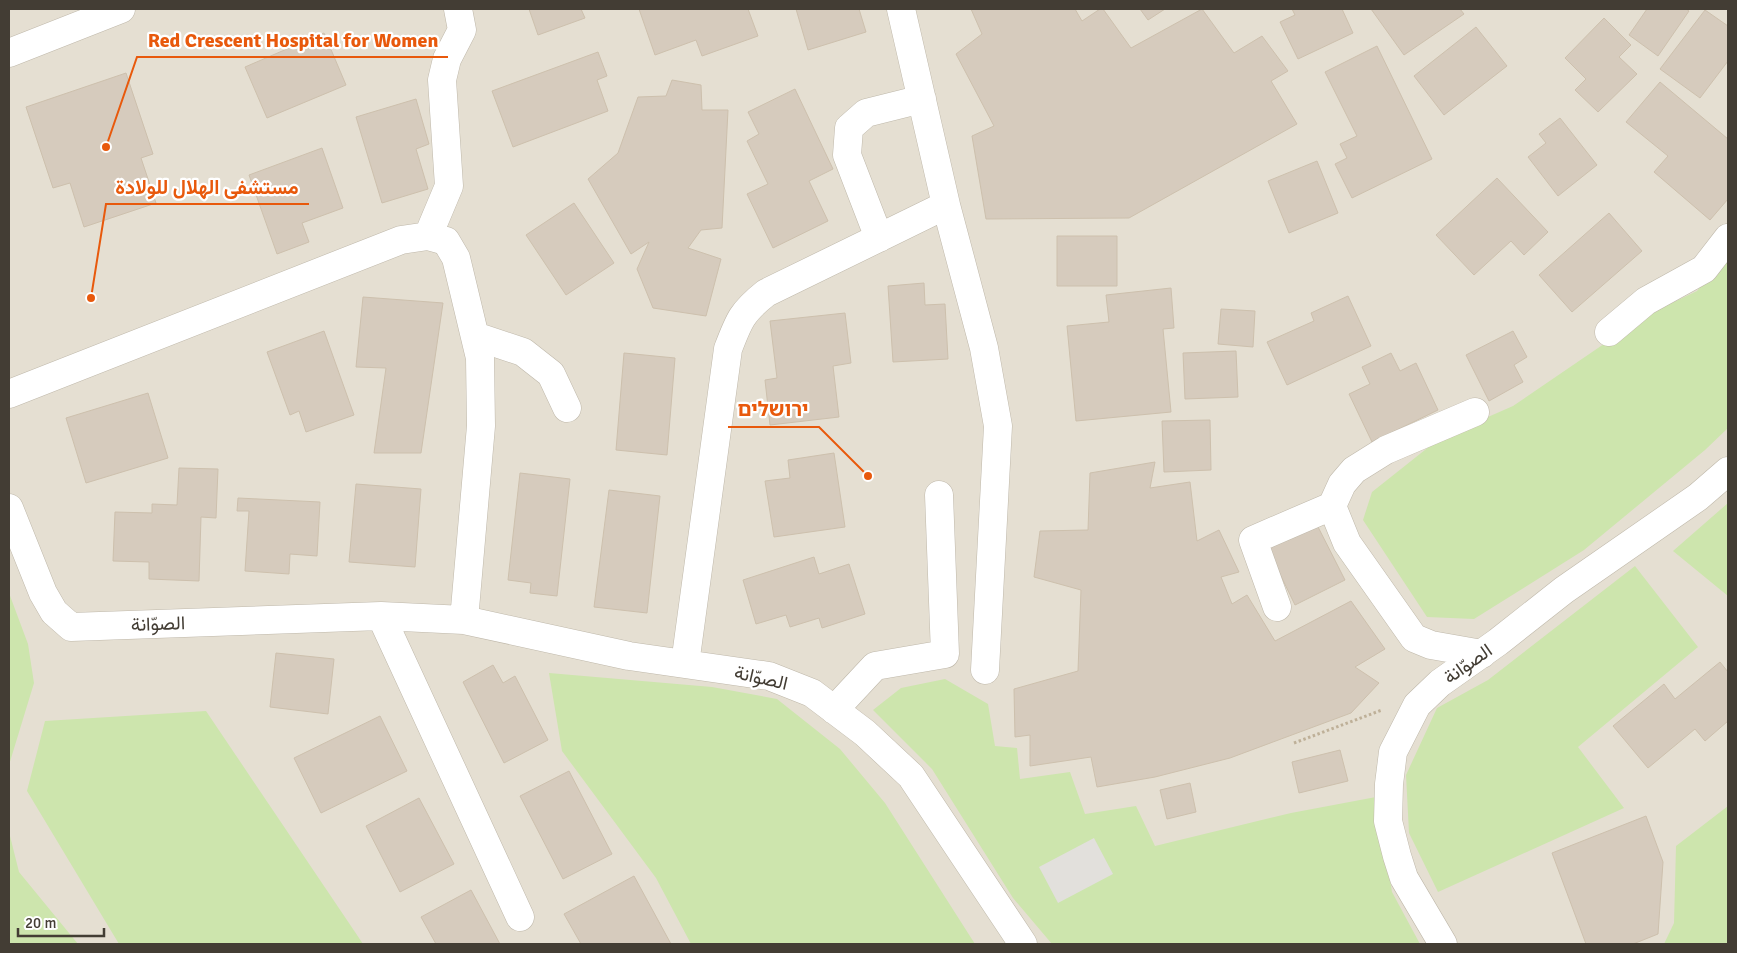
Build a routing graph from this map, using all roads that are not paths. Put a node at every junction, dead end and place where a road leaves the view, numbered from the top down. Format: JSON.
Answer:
{"nodes":[{"id":1,"x":121,"y":9,"type":"edge"},
{"id":2,"x":458,"y":9,"type":"edge"},
{"id":3,"x":901,"y":9,"type":"edge"},
{"id":4,"x":9,"y":53,"type":"edge"},
{"id":5,"x":922,"y":99,"type":"junction"},
{"id":6,"x":946,"y":205,"type":"junction"},
{"id":7,"x":428,"y":236,"type":"junction"},
{"id":8,"x":879,"y":238,"type":"junction"},
{"id":9,"x":1728,"y":238,"type":"edge"},
{"id":10,"x":1608,"y":332,"type":"dead end"},
{"id":11,"x":475,"y":336,"type":"junction"},
{"id":12,"x":9,"y":394,"type":"edge"},
{"id":13,"x":567,"y":408,"type":"dead end"},
{"id":14,"x":1475,"y":412,"type":"dead end"},
{"id":15,"x":1728,"y":471,"type":"edge"},
{"id":16,"x":939,"y":495,"type":"dead end"},
{"id":17,"x":1332,"y":506,"type":"junction"},
{"id":18,"x":9,"y":508,"type":"edge"},
{"id":19,"x":1278,"y":607,"type":"dead end"},
{"id":20,"x":381,"y":616,"type":"junction"},
{"id":21,"x":464,"y":620,"type":"junction"},
{"id":22,"x":1482,"y":654,"type":"junction"},
{"id":23,"x":685,"y":664,"type":"junction"},
{"id":24,"x":985,"y":670,"type":"dead end"},
{"id":25,"x":834,"y":710,"type":"junction"},
{"id":26,"x":520,"y":916,"type":"dead end"},
{"id":27,"x":1023,"y":944,"type":"edge"},
{"id":28,"x":1442,"y":944,"type":"edge"}],
"edges":[{"from":1,"to":4,"type":"street"},
{"from":2,"to":7,"type":"street"},
{"from":3,"to":5,"type":"street"},
{"from":5,"to":6,"type":"street"},
{"from":5,"to":8,"type":"street"},
{"from":6,"to":8,"type":"street"},
{"from":6,"to":24,"type":"street"},
{"from":7,"to":11,"type":"street"},
{"from":7,"to":12,"type":"street"},
{"from":8,"to":23,"type":"street"},
{"from":9,"to":10,"type":"street"},
{"from":11,"to":13,"type":"street"},
{"from":11,"to":21,"type":"street"},
{"from":14,"to":17,"type":"street"},
{"from":15,"to":22,"type":"street","name":"الصوّانة"},
{"from":16,"to":25,"type":"street"},
{"from":17,"to":19,"type":"street"},
{"from":17,"to":22,"type":"street"},
{"from":18,"to":20,"type":"street","name":"الصوّانة"},
{"from":20,"to":21,"type":"street","name":"الصوّانة"},
{"from":20,"to":26,"type":"street"},
{"from":21,"to":23,"type":"street","name":"الصوّانة"},
{"from":22,"to":28,"type":"street","name":"الصوّانة"},
{"from":23,"to":25,"type":"street","name":"الصوّانة"},
{"from":25,"to":27,"type":"street","name":"الصوّانة"}]}
